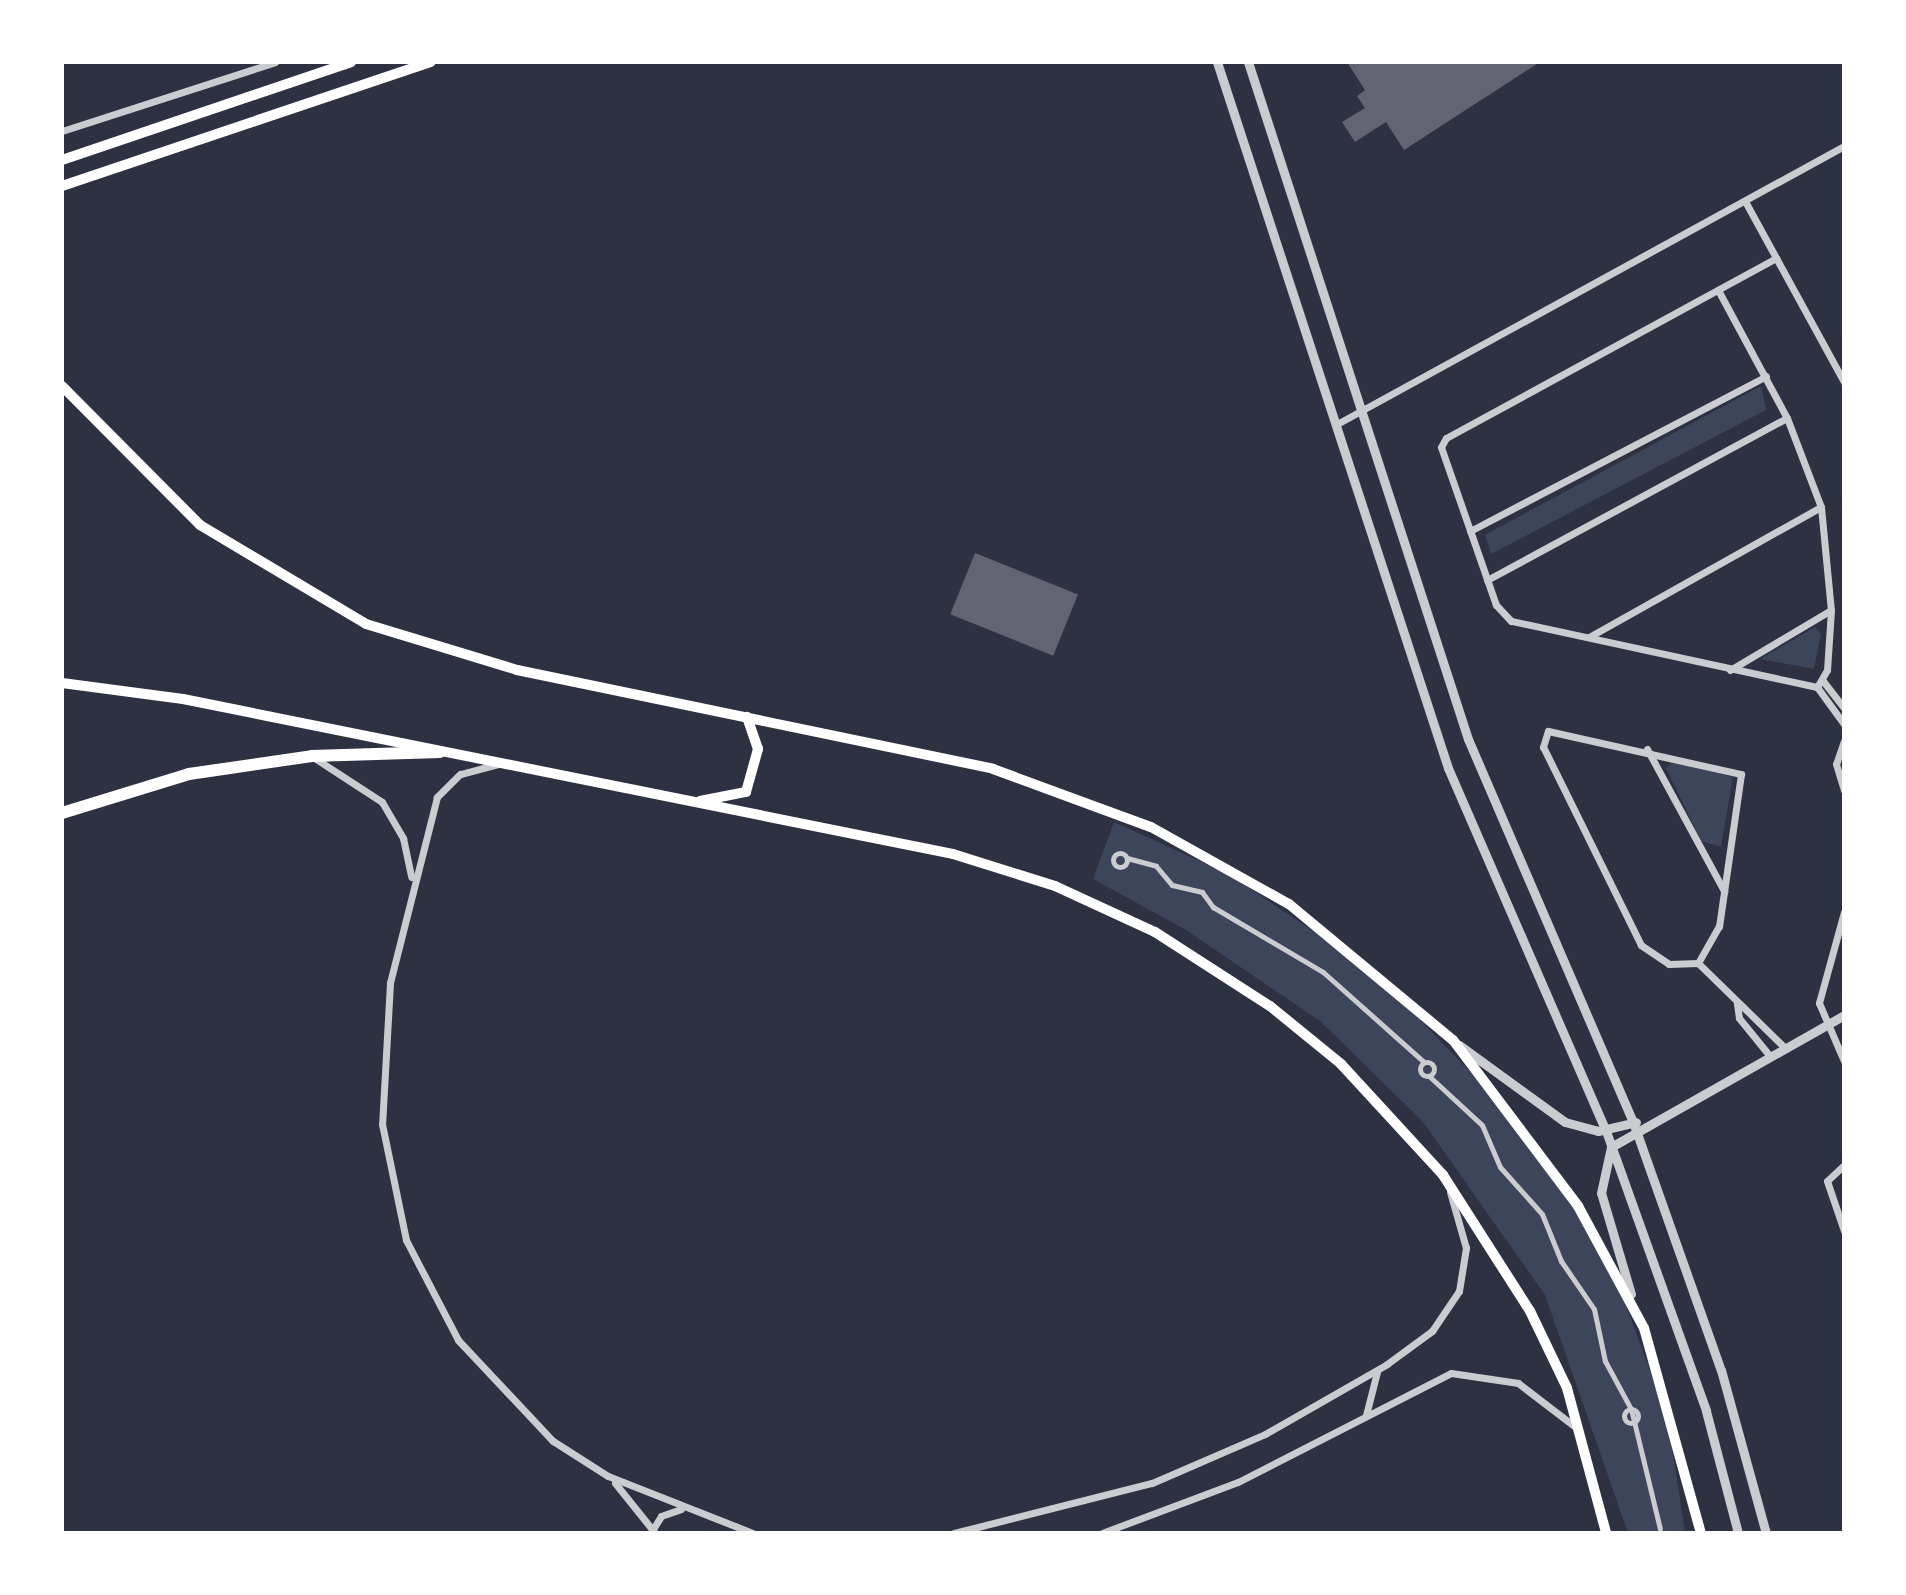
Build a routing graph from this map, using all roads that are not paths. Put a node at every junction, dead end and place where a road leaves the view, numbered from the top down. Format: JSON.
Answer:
{"nodes":[{"id":1,"x":275,"y":62,"type":"edge"},
{"id":2,"x":351,"y":62,"type":"edge"},
{"id":3,"x":431,"y":62,"type":"edge"},
{"id":4,"x":1217,"y":62,"type":"edge"},
{"id":5,"x":1248,"y":62,"type":"edge"},
{"id":6,"x":62,"y":131,"type":"edge"},
{"id":7,"x":1844,"y":146,"type":"edge"},
{"id":8,"x":65,"y":159,"type":"edge"},
{"id":9,"x":62,"y":186,"type":"edge"},
{"id":10,"x":1746,"y":203,"type":"junction"},
{"id":11,"x":1776,"y":258,"type":"junction"},
{"id":12,"x":1718,"y":290,"type":"junction"},
{"id":13,"x":1766,"y":376,"type":"junction"},
{"id":14,"x":1844,"y":382,"type":"edge"},
{"id":15,"x":62,"y":386,"type":"edge"},
{"id":16,"x":1358,"y":413,"type":"junction"},
{"id":17,"x":1787,"y":418,"type":"junction"},
{"id":18,"x":1337,"y":424,"type":"junction"},
{"id":19,"x":1821,"y":507,"type":"junction"},
{"id":20,"x":1470,"y":531,"type":"junction"},
{"id":21,"x":1487,"y":580,"type":"junction"},
{"id":22,"x":1831,"y":610,"type":"junction"},
{"id":23,"x":1589,"y":637,"type":"junction"},
{"id":24,"x":1730,"y":670,"type":"junction"},
{"id":25,"x":62,"y":683,"type":"edge"},
{"id":26,"x":1820,"y":684,"type":"junction"},
{"id":27,"x":1844,"y":708,"type":"edge"},
{"id":28,"x":747,"y":717,"type":"junction"},
{"id":29,"x":1844,"y":724,"type":"edge"},
{"id":30,"x":1844,"y":741,"type":"edge"},
{"id":31,"x":1647,"y":749,"type":"junction"},
{"id":32,"x":440,"y":752,"type":"junction"},
{"id":33,"x":312,"y":756,"type":"junction"},
{"id":34,"x":498,"y":764,"type":"junction"},
{"id":35,"x":1844,"y":791,"type":"edge"},
{"id":36,"x":694,"y":802,"type":"junction"},
{"id":37,"x":62,"y":813,"type":"edge"},
{"id":38,"x":1127,"y":858,"type":"dead end"},
{"id":39,"x":411,"y":878,"type":"junction"},
{"id":40,"x":1724,"y":891,"type":"junction"},
{"id":41,"x":1844,"y":912,"type":"edge"},
{"id":42,"x":1698,"y":963,"type":"junction"},
{"id":43,"x":1737,"y":1004,"type":"junction"},
{"id":44,"x":1844,"y":1015,"type":"edge"},
{"id":45,"x":1825,"y":1025,"type":"junction"},
{"id":46,"x":1453,"y":1040,"type":"junction"},
{"id":47,"x":1784,"y":1047,"type":"junction"},
{"id":48,"x":1769,"y":1055,"type":"junction"},
{"id":49,"x":1844,"y":1061,"type":"edge"},
{"id":50,"x":1424,"y":1062,"type":"junction"},
{"id":51,"x":1429,"y":1076,"type":"junction"},
{"id":52,"x":1633,"y":1122,"type":"junction"},
{"id":53,"x":1647,"y":1122,"type":"junction"},
{"id":54,"x":1606,"y":1131,"type":"junction"},
{"id":55,"x":1637,"y":1134,"type":"junction"},
{"id":56,"x":1611,"y":1147,"type":"junction"},
{"id":57,"x":1844,"y":1165,"type":"edge"},
{"id":58,"x":1443,"y":1175,"type":"junction"},
{"id":59,"x":1844,"y":1231,"type":"edge"},
{"id":60,"x":1631,"y":1294,"type":"junction"},
{"id":61,"x":1378,"y":1371,"type":"junction"},
{"id":62,"x":1366,"y":1415,"type":"junction"},
{"id":63,"x":1581,"y":1433,"type":"junction"},
{"id":64,"x":608,"y":1476,"type":"junction"},
{"id":65,"x":681,"y":1509,"type":"junction"},
{"id":66,"x":654,"y":1531,"type":"edge"},
{"id":67,"x":1659,"y":1531,"type":"edge"},
{"id":68,"x":1606,"y":1532,"type":"edge"},
{"id":69,"x":753,"y":1533,"type":"edge"},
{"id":70,"x":954,"y":1533,"type":"edge"},
{"id":71,"x":1102,"y":1533,"type":"edge"},
{"id":72,"x":1671,"y":1533,"type":"edge"},
{"id":73,"x":1701,"y":1533,"type":"edge"},
{"id":74,"x":1738,"y":1533,"type":"edge"},
{"id":75,"x":1766,"y":1533,"type":"edge"}],
"edges":[{"from":1,"to":6,"type":"street"},
{"from":2,"to":8,"type":"main road"},
{"from":3,"to":9,"type":"main road"},
{"from":4,"to":18,"type":"street"},
{"from":5,"to":16,"type":"street"},
{"from":7,"to":10,"type":"street"},
{"from":10,"to":11,"type":"street"},
{"from":10,"to":16,"type":"street"},
{"from":11,"to":12,"type":"street"},
{"from":11,"to":14,"type":"street"},
{"from":12,"to":13,"type":"street"},
{"from":12,"to":20,"type":"street"},
{"from":13,"to":17,"type":"street"},
{"from":13,"to":20,"type":"street"},
{"from":15,"to":28,"type":"main road"},
{"from":16,"to":18,"type":"street"},
{"from":16,"to":52,"type":"street"},
{"from":17,"to":19,"type":"street"},
{"from":17,"to":21,"type":"street"},
{"from":18,"to":54,"type":"street"},
{"from":19,"to":22,"type":"street"},
{"from":19,"to":23,"type":"street"},
{"from":20,"to":21,"type":"street"},
{"from":21,"to":23,"type":"street"},
{"from":22,"to":24,"type":"street"},
{"from":22,"to":26,"type":"street"},
{"from":23,"to":24,"type":"street"},
{"from":24,"to":26,"type":"street"},
{"from":25,"to":32,"type":"main road"},
{"from":26,"to":27,"type":"street"},
{"from":26,"to":29,"type":"street"},
{"from":28,"to":36,"type":"main road"},
{"from":28,"to":46,"type":"main road"},
{"from":30,"to":35,"type":"street"},
{"from":31,"to":40,"type":"street"},
{"from":31,"to":40,"type":"street"},
{"from":31,"to":42,"type":"street"},
{"from":32,"to":33,"type":"highway"},
{"from":32,"to":34,"type":"main road"},
{"from":33,"to":37,"type":"highway"},
{"from":33,"to":39,"type":"street"},
{"from":34,"to":36,"type":"main road"},
{"from":34,"to":39,"type":"street"},
{"from":36,"to":58,"type":"main road"},
{"from":38,"to":50,"type":"street"},
{"from":39,"to":64,"type":"street"},
{"from":40,"to":42,"type":"street"},
{"from":41,"to":45,"type":"street"},
{"from":42,"to":43,"type":"street"},
{"from":43,"to":47,"type":"street"},
{"from":43,"to":48,"type":"street"},
{"from":44,"to":45,"type":"street"},
{"from":45,"to":47,"type":"street"},
{"from":45,"to":49,"type":"street"},
{"from":46,"to":54,"type":"street"},
{"from":46,"to":60,"type":"main road"},
{"from":47,"to":48,"type":"street"},
{"from":48,"to":53,"type":"street"},
{"from":50,"to":51,"type":"street"},
{"from":50,"to":51,"type":"street"},
{"from":51,"to":67,"type":"street"},
{"from":52,"to":53,"type":"street"},
{"from":52,"to":54,"type":"street"},
{"from":52,"to":55,"type":"street"},
{"from":53,"to":55,"type":"street"},
{"from":54,"to":56,"type":"street"},
{"from":55,"to":56,"type":"street"},
{"from":55,"to":75,"type":"street"},
{"from":56,"to":60,"type":"street"},
{"from":56,"to":74,"type":"street"},
{"from":57,"to":59,"type":"street"},
{"from":58,"to":61,"type":"street"},
{"from":58,"to":63,"type":"main road"},
{"from":60,"to":73,"type":"main road"},
{"from":61,"to":62,"type":"street"},
{"from":61,"to":70,"type":"street"},
{"from":62,"to":63,"type":"street"},
{"from":62,"to":71,"type":"street"},
{"from":63,"to":68,"type":"main road"},
{"from":64,"to":65,"type":"street"},
{"from":64,"to":66,"type":"street"},
{"from":65,"to":66,"type":"street"},
{"from":65,"to":69,"type":"street"},
{"from":67,"to":72,"type":"street"}]}
